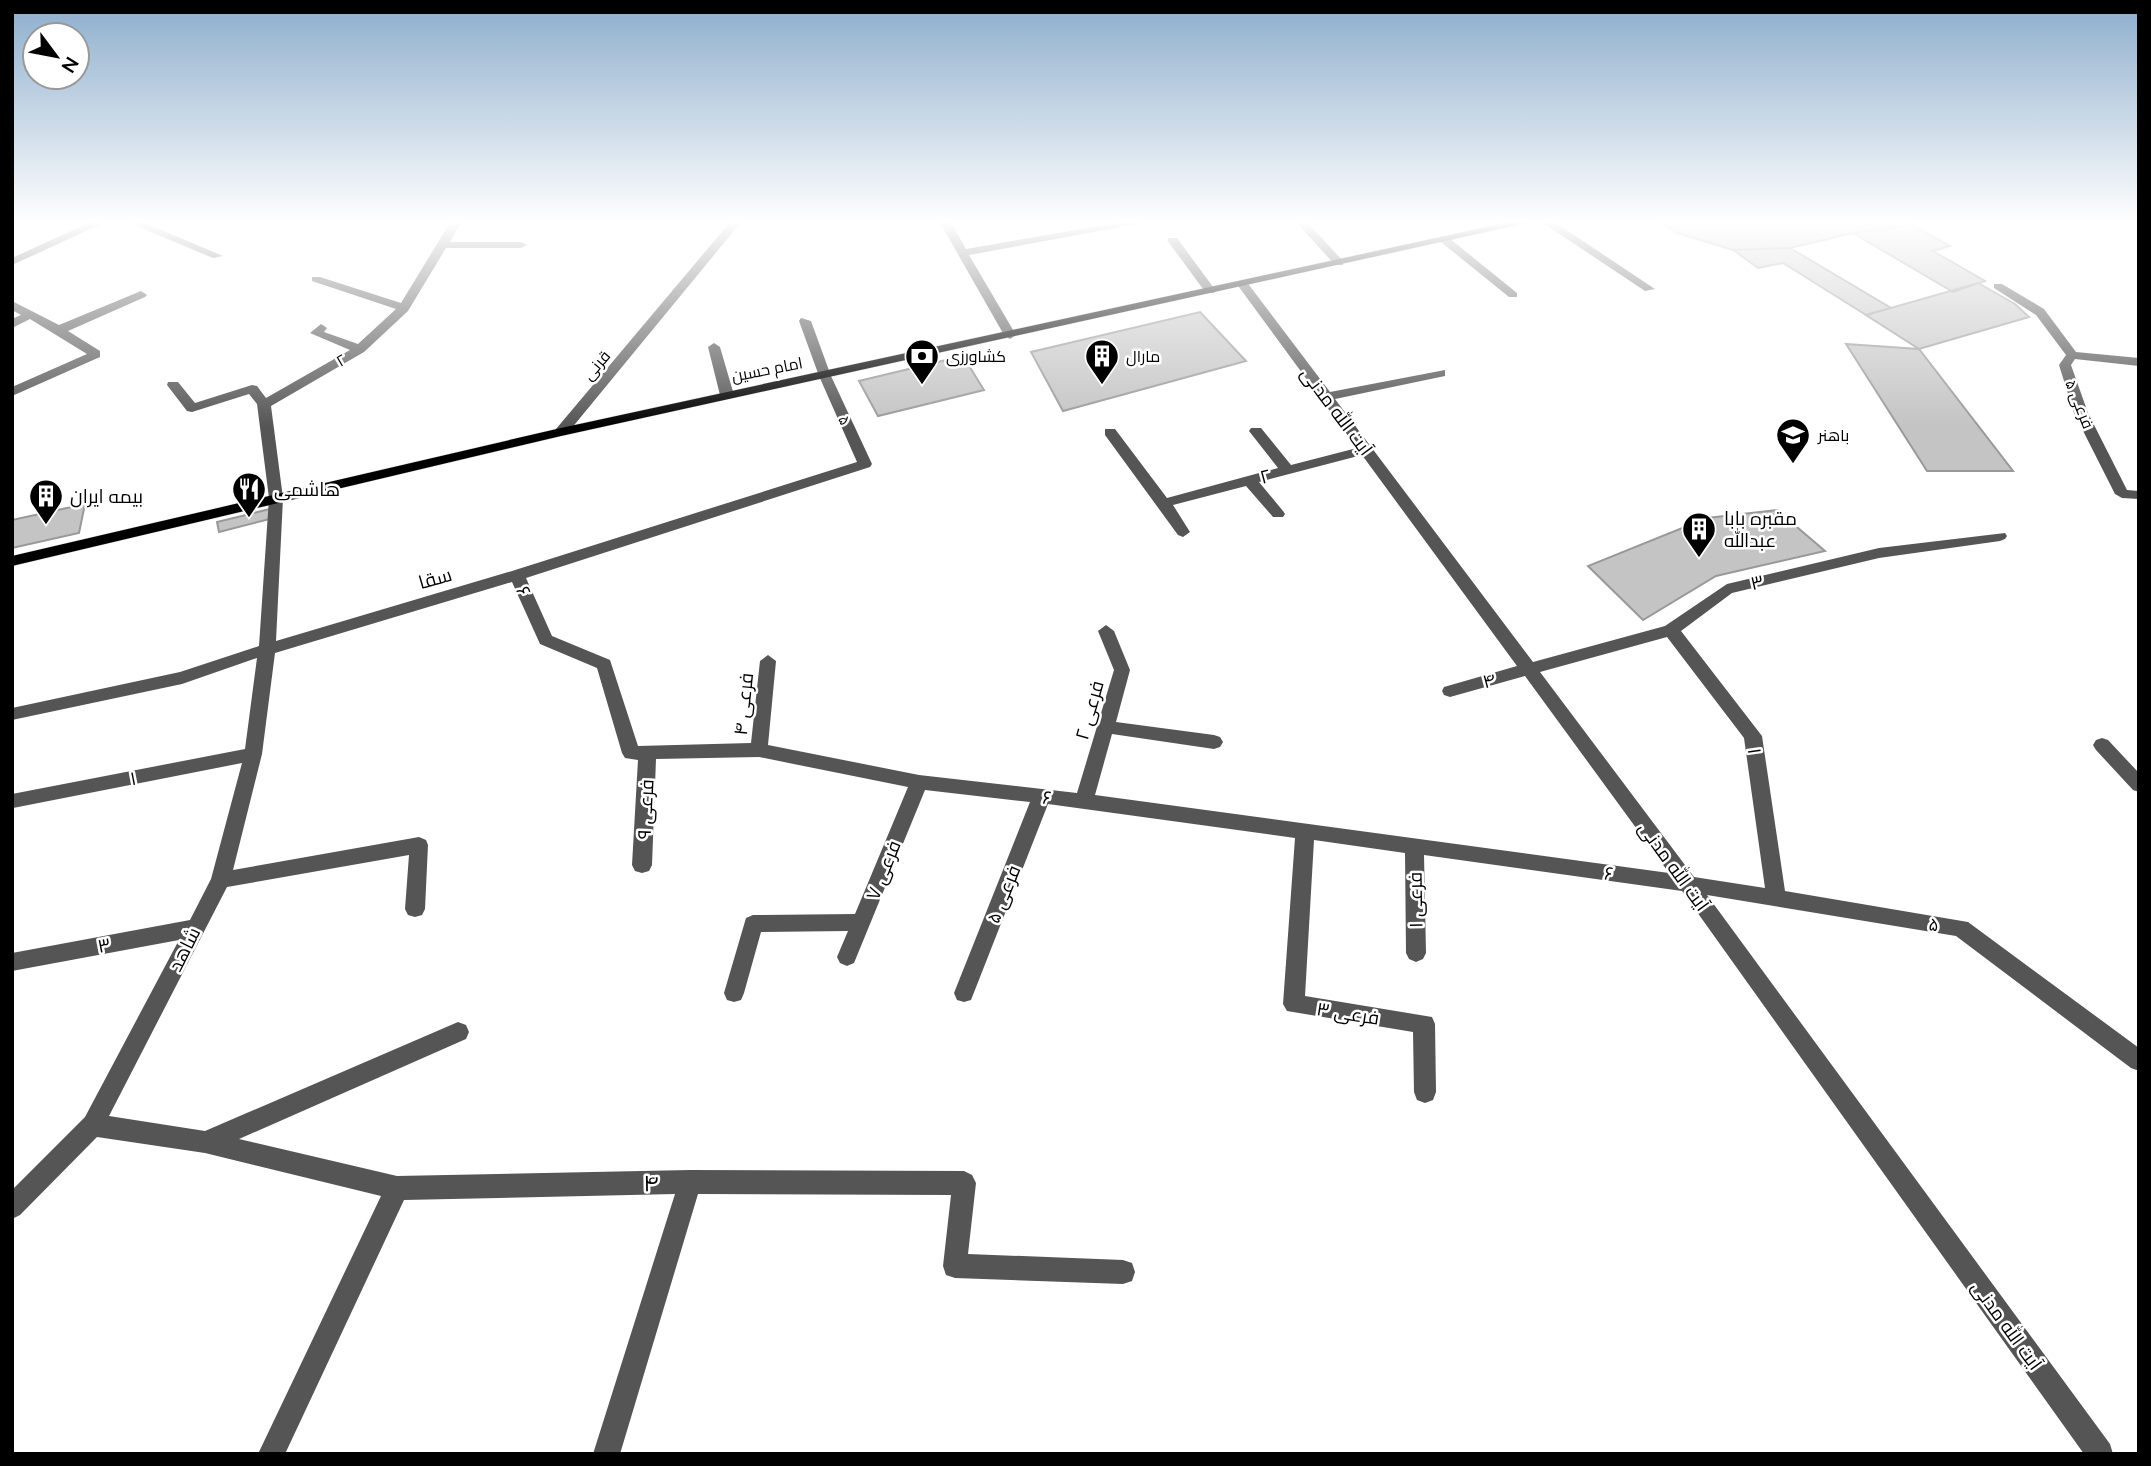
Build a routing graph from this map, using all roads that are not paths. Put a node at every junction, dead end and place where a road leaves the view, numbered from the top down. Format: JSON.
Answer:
{"nodes":[{"id":1,"x":348,"y":289,"type":"edge"},
{"id":2,"x":416,"y":289,"type":"edge"},
{"id":3,"x":680,"y":289,"type":"edge"},
{"id":4,"x":984,"y":289,"type":"edge"},
{"id":5,"x":1247,"y":289,"type":"edge"},
{"id":6,"x":1506,"y":289,"type":"edge"},
{"id":7,"x":2004,"y":289,"type":"edge"},
{"id":8,"x":1210,"y":290,"type":"edge"},
{"id":9,"x":141,"y":295,"type":"dead end"},
{"id":10,"x":1513,"y":295,"type":"dead end"},
{"id":11,"x":12,"y":305,"type":"edge"},
{"id":12,"x":404,"y":308,"type":"junction"},
{"id":13,"x":32,"y":314,"type":"junction"},
{"id":14,"x":805,"y":321,"type":"dead end"},
{"id":15,"x":12,"y":324,"type":"edge"},
{"id":16,"x":321,"y":328,"type":"dead end"},
{"id":17,"x":59,"y":330,"type":"junction"},
{"id":18,"x":1010,"y":335,"type":"junction"},
{"id":19,"x":714,"y":347,"type":"dead end"},
{"id":20,"x":360,"y":349,"type":"junction"},
{"id":21,"x":2072,"y":355,"type":"junction"},
{"id":22,"x":2139,"y":362,"type":"edge"},
{"id":23,"x":1440,"y":373,"type":"dead end"},
{"id":24,"x":825,"y":376,"type":"junction"},
{"id":25,"x":173,"y":385,"type":"dead end"},
{"id":26,"x":12,"y":392,"type":"edge"},
{"id":27,"x":727,"y":395,"type":"junction"},
{"id":28,"x":1326,"y":397,"type":"junction"},
{"id":29,"x":264,"y":404,"type":"junction"},
{"id":30,"x":1256,"y":431,"type":"dead end"},
{"id":31,"x":561,"y":432,"type":"junction"},
{"id":32,"x":1110,"y":432,"type":"dead end"},
{"id":33,"x":1365,"y":450,"type":"junction"},
{"id":34,"x":865,"y":464,"type":"joint"},
{"id":35,"x":1287,"y":470,"type":"junction"},
{"id":36,"x":1249,"y":480,"type":"junction"},
{"id":37,"x":2139,"y":495,"type":"edge"},
{"id":38,"x":276,"y":499,"type":"junction"},
{"id":39,"x":1164,"y":503,"type":"junction"},
{"id":40,"x":1278,"y":514,"type":"dead end"},
{"id":41,"x":1183,"y":532,"type":"dead end"},
{"id":42,"x":2000,"y":536,"type":"dead end"},
{"id":43,"x":12,"y":561,"type":"edge"},
{"id":44,"x":517,"y":575,"type":"junction"},
{"id":45,"x":1671,"y":630,"type":"junction"},
{"id":46,"x":1106,"y":631,"type":"dead end"},
{"id":47,"x":267,"y":649,"type":"junction"},
{"id":48,"x":768,"y":661,"type":"dead end"},
{"id":49,"x":1528,"y":670,"type":"junction"},
{"id":50,"x":1450,"y":691,"type":"dead end"},
{"id":51,"x":12,"y":714,"type":"edge"},
{"id":52,"x":1107,"y":727,"type":"junction"},
{"id":53,"x":1214,"y":742,"type":"dead end"},
{"id":54,"x":2102,"y":745,"type":"dead end"},
{"id":55,"x":759,"y":751,"type":"junction"},
{"id":56,"x":648,"y":753,"type":"junction"},
{"id":57,"x":254,"y":754,"type":"junction"},
{"id":58,"x":919,"y":782,"type":"junction"},
{"id":59,"x":2139,"y":785,"type":"edge"},
{"id":60,"x":1042,"y":796,"type":"junction"},
{"id":61,"x":13,"y":801,"type":"edge"},
{"id":62,"x":1084,"y":801,"type":"junction"},
{"id":63,"x":1305,"y":831,"type":"junction"},
{"id":64,"x":1414,"y":846,"type":"junction"},
{"id":65,"x":642,"y":866,"type":"dead end"},
{"id":66,"x":220,"y":880,"type":"junction"},
{"id":67,"x":1688,"y":884,"type":"junction"},
{"id":68,"x":1776,"y":898,"type":"junction"},
{"id":69,"x":415,"y":909,"type":"dead end"},
{"id":70,"x":862,"y":922,"type":"junction"},
{"id":71,"x":195,"y":928,"type":"junction"},
{"id":72,"x":1416,"y":953,"type":"dead end"},
{"id":73,"x":847,"y":957,"type":"dead end"},
{"id":74,"x":12,"y":962,"type":"edge"},
{"id":75,"x":734,"y":993,"type":"dead end"},
{"id":76,"x":964,"y":993,"type":"dead end"},
{"id":77,"x":458,"y":1032,"type":"dead end"},
{"id":78,"x":2139,"y":1061,"type":"edge"},
{"id":79,"x":1425,"y":1092,"type":"dead end"},
{"id":80,"x":93,"y":1125,"type":"junction"},
{"id":81,"x":205,"y":1142,"type":"junction"},
{"id":82,"x":690,"y":1182,"type":"junction"},
{"id":83,"x":397,"y":1188,"type":"junction"},
{"id":84,"x":12,"y":1208,"type":"edge"},
{"id":85,"x":1123,"y":1272,"type":"dead end"},
{"id":86,"x":271,"y":1454,"type":"edge"},
{"id":87,"x":606,"y":1454,"type":"edge"},
{"id":88,"x":2100,"y":1454,"type":"edge"}],
"edges":[{"from":1,"to":12,"type":"street"},
{"from":2,"to":12,"type":"street","name":"۲"},
{"from":3,"to":31,"type":"street","name":"قرنی"},
{"from":4,"to":18,"type":"street"},
{"from":5,"to":28,"type":"street","name":"آیت الله مدنی"},
{"from":6,"to":10,"type":"street"},
{"from":7,"to":21,"type":"street","name":"فرعی ۵"},
{"from":8,"to":18,"type":"main road","name":"امام حسین"},
{"from":9,"to":17,"type":"street"},
{"from":11,"to":13,"type":"street"},
{"from":12,"to":20,"type":"street","name":"۲"},
{"from":13,"to":15,"type":"street"},
{"from":13,"to":17,"type":"street"},
{"from":14,"to":24,"type":"street"},
{"from":16,"to":20,"type":"street"},
{"from":17,"to":26,"type":"street"},
{"from":18,"to":24,"type":"main road","name":"امام حسین"},
{"from":19,"to":27,"type":"street"},
{"from":20,"to":29,"type":"street","name":"۲"},
{"from":21,"to":22,"type":"street"},
{"from":21,"to":37,"type":"street","name":"فرعی ۵"},
{"from":23,"to":28,"type":"street"},
{"from":24,"to":27,"type":"main road","name":"امام حسین"},
{"from":24,"to":34,"type":"street","name":"۵"},
{"from":25,"to":29,"type":"street"},
{"from":27,"to":31,"type":"main road","name":"امام حسین"},
{"from":28,"to":33,"type":"street","name":"آیت الله مدنی"},
{"from":29,"to":38,"type":"street"},
{"from":30,"to":35,"type":"street"},
{"from":31,"to":38,"type":"main road","name":"امام حسین"},
{"from":32,"to":39,"type":"street"},
{"from":33,"to":35,"type":"street","name":"۲"},
{"from":33,"to":49,"type":"street","name":"آیت الله مدنی"},
{"from":34,"to":44,"type":"street","name":"سقا"},
{"from":35,"to":36,"type":"street","name":"۲"},
{"from":36,"to":39,"type":"street","name":"۲"},
{"from":36,"to":40,"type":"street"},
{"from":38,"to":43,"type":"main road","name":"امام حسین"},
{"from":38,"to":47,"type":"street"},
{"from":39,"to":41,"type":"street"},
{"from":42,"to":45,"type":"street","name":"۳"},
{"from":44,"to":47,"type":"street","name":"سقا"},
{"from":44,"to":56,"type":"street","name":"۶"},
{"from":45,"to":49,"type":"street","name":"۳"},
{"from":45,"to":68,"type":"street","name":"۱"},
{"from":46,"to":52,"type":"street","name":"فرعی ۲"},
{"from":47,"to":51,"type":"street","name":"سقا"},
{"from":47,"to":57,"type":"street","name":"شاهد"},
{"from":48,"to":55,"type":"street","name":"فرعی ۴"},
{"from":49,"to":50,"type":"street","name":"۴"},
{"from":49,"to":67,"type":"street","name":"آیت الله مدنی"},
{"from":52,"to":53,"type":"street"},
{"from":52,"to":62,"type":"street","name":"فرعی ۲"},
{"from":54,"to":59,"type":"street"},
{"from":55,"to":56,"type":"street","name":"۶"},
{"from":55,"to":58,"type":"street","name":"۶"},
{"from":56,"to":65,"type":"street","name":"فرعی ۹"},
{"from":57,"to":61,"type":"street","name":"۱"},
{"from":57,"to":66,"type":"street","name":"شاهد"},
{"from":58,"to":60,"type":"street","name":"۶"},
{"from":58,"to":70,"type":"street","name":"فرعی ۷"},
{"from":60,"to":62,"type":"street","name":"۶"},
{"from":60,"to":76,"type":"street","name":"فرعی ۵"},
{"from":62,"to":63,"type":"street","name":"۶"},
{"from":63,"to":64,"type":"street","name":"۶"},
{"from":63,"to":79,"type":"street","name":"فرعی ۳"},
{"from":64,"to":67,"type":"street","name":"۶"},
{"from":64,"to":72,"type":"street","name":"فرعی ۱"},
{"from":66,"to":69,"type":"street"},
{"from":66,"to":71,"type":"street","name":"شاهد"},
{"from":67,"to":68,"type":"street","name":"۵"},
{"from":67,"to":88,"type":"street","name":"آیت الله مدنی"},
{"from":68,"to":78,"type":"street","name":"۵"},
{"from":70,"to":73,"type":"street","name":"فرعی ۷"},
{"from":70,"to":75,"type":"street"},
{"from":71,"to":74,"type":"street","name":"۳"},
{"from":71,"to":80,"type":"street","name":"شاهد"},
{"from":77,"to":81,"type":"street"},
{"from":80,"to":81,"type":"street","name":"۴"},
{"from":80,"to":84,"type":"street","name":"شاهد"},
{"from":81,"to":83,"type":"street","name":"۴"},
{"from":82,"to":83,"type":"street","name":"۴"},
{"from":82,"to":85,"type":"street","name":"۴"},
{"from":82,"to":87,"type":"street"},
{"from":83,"to":86,"type":"street"}]}
